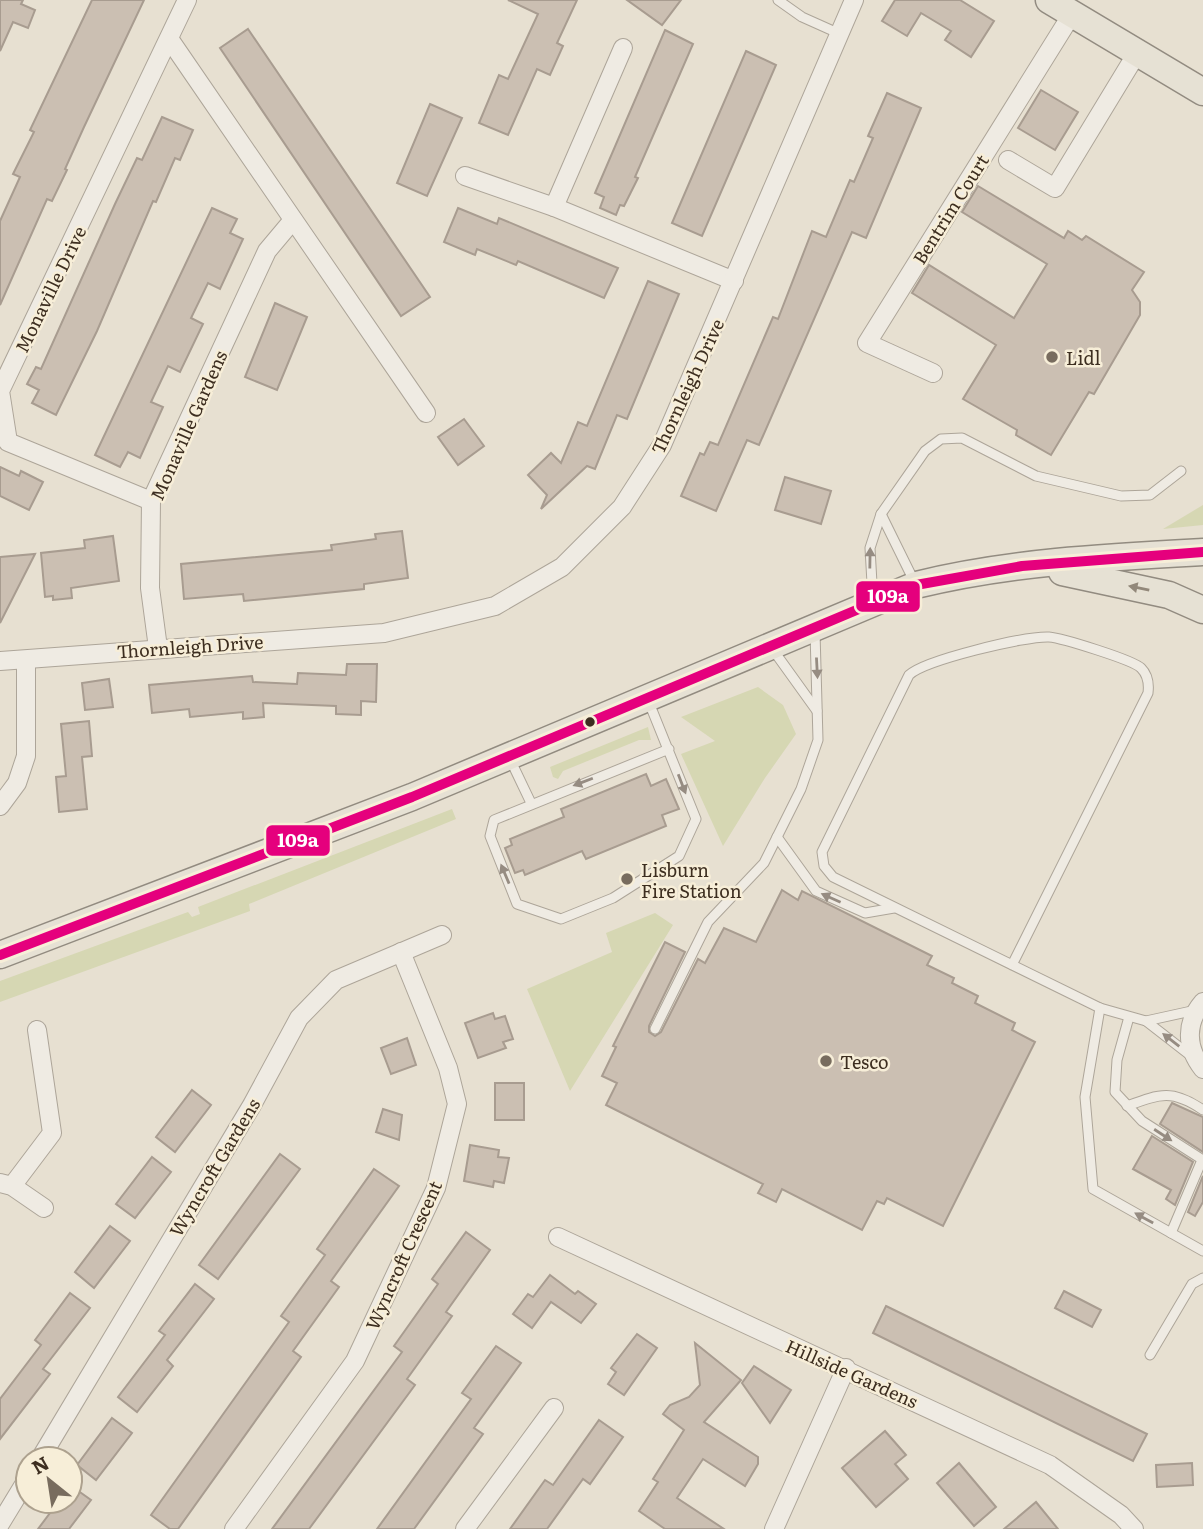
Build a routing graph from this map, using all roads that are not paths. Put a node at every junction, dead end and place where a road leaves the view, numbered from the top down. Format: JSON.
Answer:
{"nodes":[{"id":1,"x":187,"y":0,"type":"edge"},
{"id":2,"x":778,"y":0,"type":"edge"},
{"id":3,"x":855,"y":0,"type":"edge"},
{"id":4,"x":1049,"y":0,"type":"edge"},
{"id":5,"x":1072,"y":14,"type":"junction"},
{"id":6,"x":840,"y":34,"type":"junction"},
{"id":7,"x":170,"y":40,"type":"junction"},
{"id":8,"x":623,"y":48,"type":"dead end"},
{"id":9,"x":1138,"y":53,"type":"junction"},
{"id":10,"x":1203,"y":92,"type":"edge"},
{"id":11,"x":1007,"y":160,"type":"dead end"},
{"id":12,"x":465,"y":176,"type":"dead end"},
{"id":13,"x":554,"y":207,"type":"junction"},
{"id":14,"x":293,"y":220,"type":"junction"},
{"id":15,"x":734,"y":281,"type":"junction"},
{"id":16,"x":933,"y":373,"type":"dead end"},
{"id":17,"x":426,"y":413,"type":"dead end"},
{"id":18,"x":1181,"y":471,"type":"dead end"},
{"id":19,"x":151,"y":501,"type":"junction"},
{"id":20,"x":880,"y":514,"type":"junction"},
{"id":21,"x":1203,"y":552,"type":"edge"},
{"id":22,"x":1029,"y":567,"type":"junction"},
{"id":23,"x":916,"y":585,"type":"junction"},
{"id":24,"x":873,"y":602,"type":"junction"},
{"id":25,"x":1203,"y":610,"type":"edge"},
{"id":26,"x":815,"y":625,"type":"junction"},
{"id":27,"x":769,"y":645,"type":"junction"},
{"id":28,"x":158,"y":648,"type":"junction"},
{"id":29,"x":26,"y":660,"type":"junction"},
{"id":30,"x":0,"y":661,"type":"edge"},
{"id":31,"x":647,"y":698,"type":"junction"},
{"id":32,"x":817,"y":711,"type":"junction"},
{"id":33,"x":669,"y":749,"type":"junction"},
{"id":34,"x":509,"y":757,"type":"junction"},
{"id":35,"x":531,"y":803,"type":"junction"},
{"id":36,"x":0,"y":806,"type":"edge"},
{"id":37,"x":777,"y":837,"type":"junction"},
{"id":38,"x":895,"y":908,"type":"junction"},
{"id":39,"x":442,"y":935,"type":"dead end"},
{"id":40,"x":401,"y":952,"type":"junction"},
{"id":41,"x":0,"y":955,"type":"edge"},
{"id":42,"x":1012,"y":965,"type":"junction"},
{"id":43,"x":1199,"y":1006,"type":"edge"},
{"id":44,"x":1100,"y":1008,"type":"junction"},
{"id":45,"x":1129,"y":1017,"type":"junction"},
{"id":46,"x":1146,"y":1021,"type":"junction"},
{"id":47,"x":655,"y":1028,"type":"dead end"},
{"id":48,"x":37,"y":1030,"type":"dead end"},
{"id":49,"x":1199,"y":1065,"type":"edge"},
{"id":50,"x":1127,"y":1106,"type":"junction"},
{"id":51,"x":1203,"y":1110,"type":"edge"},
{"id":52,"x":1203,"y":1160,"type":"edge"},
{"id":53,"x":6,"y":1184,"type":"edge"},
{"id":54,"x":44,"y":1208,"type":"dead end"},
{"id":55,"x":1171,"y":1233,"type":"junction"},
{"id":56,"x":558,"y":1237,"type":"dead end"},
{"id":57,"x":1203,"y":1251,"type":"edge"},
{"id":58,"x":1203,"y":1278,"type":"edge"},
{"id":59,"x":1150,"y":1355,"type":"dead end"},
{"id":60,"x":846,"y":1368,"type":"junction"},
{"id":61,"x":554,"y":1408,"type":"dead end"},
{"id":62,"x":48,"y":1445,"type":"edge"},
{"id":63,"x":14,"y":1501,"type":"edge"},
{"id":64,"x":0,"y":1524,"type":"edge"},
{"id":65,"x":234,"y":1529,"type":"edge"},
{"id":66,"x":465,"y":1529,"type":"edge"},
{"id":67,"x":774,"y":1529,"type":"edge"},
{"id":68,"x":1134,"y":1529,"type":"edge"}],
"edges":[{"from":1,"to":7,"type":"street","name":"Monaville Drive"},
{"from":2,"to":6,"type":"lane"},
{"from":3,"to":6,"type":"street","name":"Thornleigh Drive"},
{"from":4,"to":5,"type":"main road"},
{"from":5,"to":9,"type":"main road"},
{"from":5,"to":16,"type":"street","name":"Bentrim Court"},
{"from":6,"to":15,"type":"street","name":"Thornleigh Drive"},
{"from":7,"to":14,"type":"street"},
{"from":7,"to":19,"type":"street","name":"Monaville Drive"},
{"from":8,"to":13,"type":"street"},
{"from":9,"to":10,"type":"main road"},
{"from":9,"to":11,"type":"street","name":"Bentrim Court"},
{"from":12,"to":13,"type":"street"},
{"from":13,"to":15,"type":"street"},
{"from":14,"to":17,"type":"street"},
{"from":14,"to":19,"type":"street","name":"Monaville Gardens"},
{"from":15,"to":28,"type":"street","name":"Thornleigh Drive"},
{"from":18,"to":20,"type":"lane"},
{"from":19,"to":28,"type":"street","name":"Monaville Gardens"},
{"from":20,"to":23,"type":"lane"},
{"from":24,"to":20,"type":"lane","one_way":true},
{"from":21,"to":22,"type":"main road"},
{"from":22,"to":23,"type":"main road"},
{"from":25,"to":22,"type":"main road","one_way":true},
{"from":23,"to":24,"type":"main road"},
{"from":24,"to":26,"type":"main road"},
{"from":26,"to":27,"type":"main road"},
{"from":26,"to":32,"type":"lane","one_way":true},
{"from":27,"to":31,"type":"main road"},
{"from":27,"to":32,"type":"lane"},
{"from":28,"to":29,"type":"street","name":"Thornleigh Drive"},
{"from":29,"to":30,"type":"street","name":"Thornleigh Drive"},
{"from":29,"to":36,"type":"street"},
{"from":31,"to":33,"type":"lane"},
{"from":31,"to":34,"type":"main road"},
{"from":32,"to":37,"type":"lane"},
{"from":33,"to":35,"type":"lane","one_way":true},
{"from":33,"to":35,"type":"lane","one_way":true},
{"from":34,"to":35,"type":"lane"},
{"from":34,"to":41,"type":"main road"},
{"from":38,"to":37,"type":"lane","one_way":true},
{"from":37,"to":47,"type":"lane"},
{"from":38,"to":42,"type":"lane"},
{"from":38,"to":42,"type":"lane"},
{"from":39,"to":40,"type":"street","name":"Wyncroft Gardens"},
{"from":40,"to":62,"type":"street","name":"Wyncroft Gardens"},
{"from":40,"to":65,"type":"street","name":"Wyncroft Crescent"},
{"from":42,"to":44,"type":"lane"},
{"from":43,"to":46,"type":"lane"},
{"from":43,"to":49,"type":"street"},
{"from":44,"to":45,"type":"lane"},
{"from":55,"to":44,"type":"lane","one_way":true},
{"from":45,"to":46,"type":"lane"},
{"from":45,"to":50,"type":"lane"},
{"from":49,"to":46,"type":"lane","one_way":true},
{"from":48,"to":53,"type":"street"},
{"from":50,"to":51,"type":"lane"},
{"from":50,"to":52,"type":"lane","one_way":true},
{"from":52,"to":55,"type":"lane"},
{"from":53,"to":54,"type":"street"},
{"from":55,"to":57,"type":"lane"},
{"from":56,"to":60,"type":"street","name":"Hillside Gardens"},
{"from":58,"to":59,"type":"lane"},
{"from":60,"to":67,"type":"street"},
{"from":60,"to":68,"type":"street","name":"Hillside Gardens"},
{"from":61,"to":66,"type":"street"},
{"from":63,"to":64,"type":"street"}]}
